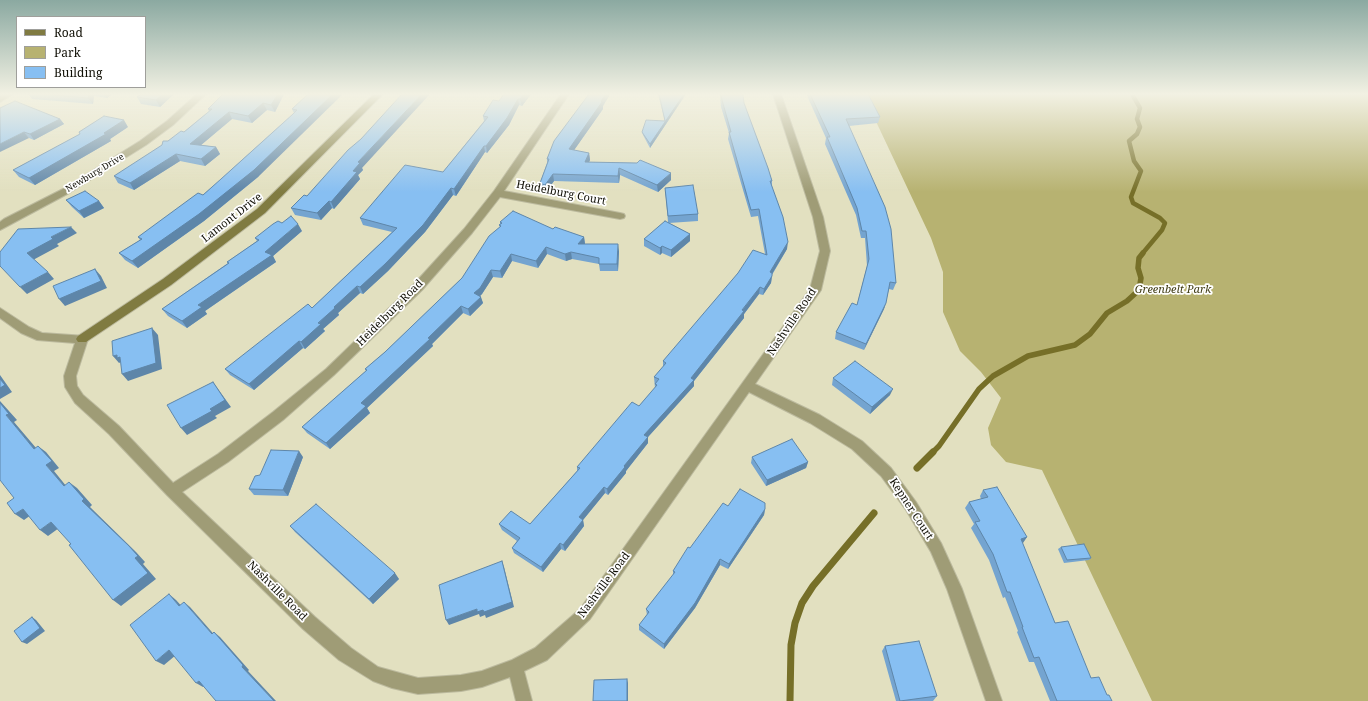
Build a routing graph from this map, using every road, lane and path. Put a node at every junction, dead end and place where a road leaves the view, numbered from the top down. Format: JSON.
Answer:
{"nodes":[{"id":1,"x":165,"y":127,"type":"edge"},
{"id":2,"x":346,"y":127,"type":"edge"},
{"id":3,"x":543,"y":127,"type":"edge"},
{"id":4,"x":788,"y":127,"type":"edge"},
{"id":5,"x":498,"y":193,"type":"junction"},
{"id":6,"x":620,"y":216,"type":"dead end"},
{"id":7,"x":0,"y":227,"type":"edge"},
{"id":8,"x":0,"y":312,"type":"edge"},
{"id":9,"x":82,"y":339,"type":"junction"},
{"id":10,"x":748,"y":386,"type":"junction"},
{"id":11,"x":172,"y":491,"type":"junction"},
{"id":12,"x":515,"y":667,"type":"junction"},
{"id":13,"x":524,"y":701,"type":"edge"},
{"id":14,"x":994,"y":701,"type":"edge"}],
"edges":[{"from":1,"to":7,"type":"street","name":"Newburg Drive"},
{"from":2,"to":9,"type":"street","name":"Lamont Drive"},
{"from":3,"to":5,"type":"street","name":"Heidelburg Road"},
{"from":4,"to":10,"type":"street","name":"Nashville Road"},
{"from":5,"to":6,"type":"street","name":"Heidelburg Court"},
{"from":5,"to":11,"type":"street","name":"Heidelburg Road"},
{"from":8,"to":9,"type":"street"},
{"from":9,"to":11,"type":"street","name":"Nashville Road"},
{"from":10,"to":12,"type":"street","name":"Nashville Road"},
{"from":10,"to":14,"type":"street","name":"Kepner Court"},
{"from":11,"to":12,"type":"street","name":"Nashville Road"},
{"from":12,"to":13,"type":"street"}]}
